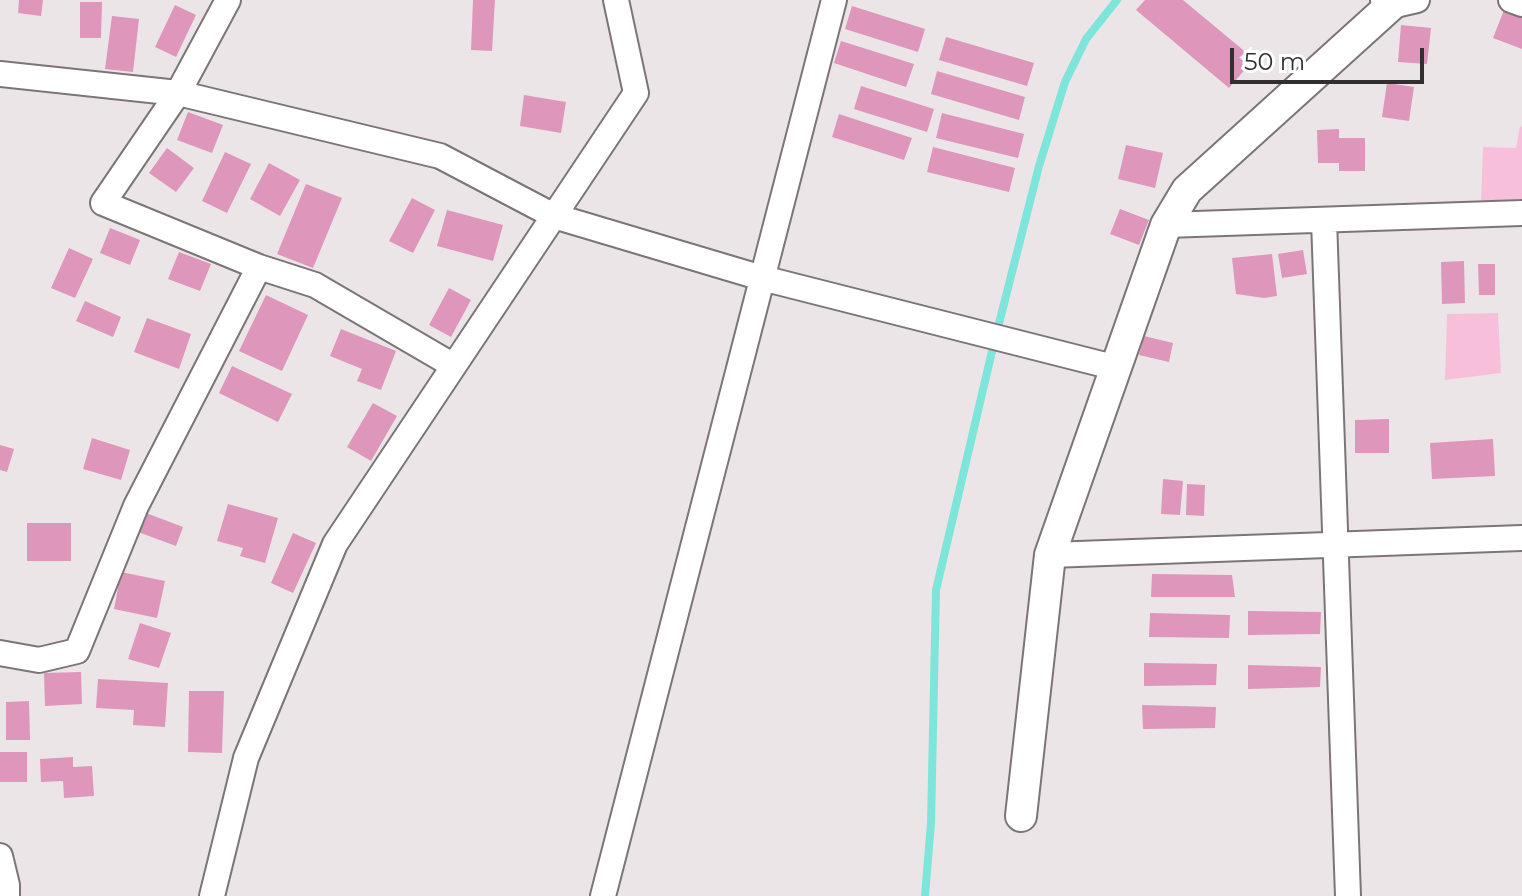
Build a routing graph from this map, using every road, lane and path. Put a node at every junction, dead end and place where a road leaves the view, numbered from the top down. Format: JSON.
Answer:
{"nodes":[{"id":1,"x":228,"y":0,"type":"edge"},
{"id":2,"x":616,"y":0,"type":"edge"},
{"id":3,"x":834,"y":0,"type":"edge"},
{"id":4,"x":1511,"y":0,"type":"edge"},
{"id":5,"x":1397,"y":1,"type":"edge"},
{"id":6,"x":1522,"y":4,"type":"edge"},
{"id":7,"x":0,"y":74,"type":"edge"},
{"id":8,"x":178,"y":93,"type":"junction"},
{"id":9,"x":1522,"y":213,"type":"edge"},
{"id":10,"x":554,"y":216,"type":"junction"},
{"id":11,"x":1324,"y":220,"type":"junction"},
{"id":12,"x":1166,"y":225,"type":"junction"},
{"id":13,"x":259,"y":267,"type":"junction"},
{"id":14,"x":762,"y":278,"type":"junction"},
{"id":15,"x":454,"y":366,"type":"junction"},
{"id":16,"x":1117,"y":368,"type":"junction"},
{"id":17,"x":1522,"y":538,"type":"edge"},
{"id":18,"x":1336,"y":544,"type":"junction"},
{"id":19,"x":1050,"y":555,"type":"junction"},
{"id":20,"x":0,"y":653,"type":"edge"},
{"id":21,"x":1021,"y":816,"type":"dead end"},
{"id":22,"x":0,"y":856,"type":"edge"},
{"id":23,"x":7,"y":896,"type":"edge"},
{"id":24,"x":212,"y":896,"type":"edge"},
{"id":25,"x":603,"y":896,"type":"edge"},
{"id":26,"x":1348,"y":896,"type":"edge"}],
"edges":[{"from":1,"to":8,"type":"street"},
{"from":2,"to":10,"type":"street"},
{"from":3,"to":14,"type":"street"},
{"from":4,"to":6,"type":"street"},
{"from":5,"to":12,"type":"street"},
{"from":7,"to":8,"type":"street"},
{"from":8,"to":10,"type":"street"},
{"from":8,"to":13,"type":"street"},
{"from":9,"to":11,"type":"street"},
{"from":10,"to":14,"type":"street"},
{"from":10,"to":15,"type":"street"},
{"from":11,"to":12,"type":"street"},
{"from":11,"to":18,"type":"street"},
{"from":12,"to":16,"type":"street"},
{"from":13,"to":15,"type":"street"},
{"from":13,"to":20,"type":"street"},
{"from":14,"to":16,"type":"street"},
{"from":14,"to":25,"type":"street"},
{"from":15,"to":24,"type":"street"},
{"from":16,"to":19,"type":"street"},
{"from":17,"to":18,"type":"street"},
{"from":18,"to":19,"type":"street"},
{"from":18,"to":26,"type":"street"},
{"from":19,"to":21,"type":"street"},
{"from":22,"to":23,"type":"street"}]}
